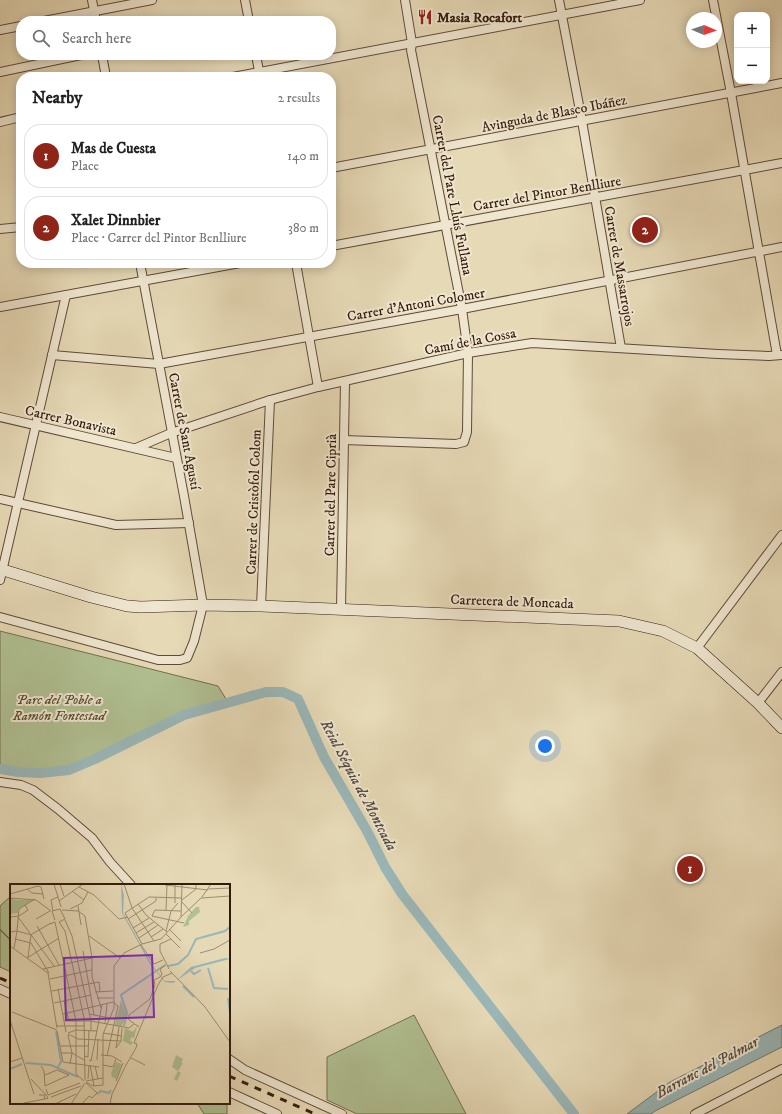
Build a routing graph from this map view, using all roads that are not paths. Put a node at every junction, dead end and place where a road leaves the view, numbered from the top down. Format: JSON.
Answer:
{"nodes":[{"id":1,"x":92,"y":0,"type":"edge"},
{"id":2,"x":152,"y":0,"type":"edge"},
{"id":3,"x":245,"y":0,"type":"edge"},
{"id":4,"x":405,"y":0,"type":"edge"},
{"id":5,"x":559,"y":0,"type":"edge"},
{"id":6,"x":640,"y":0,"type":"edge"},
{"id":7,"x":713,"y":0,"type":"edge"},
{"id":8,"x":94,"y":11,"type":"junction"},
{"id":9,"x":562,"y":15,"type":"junction"},
{"id":10,"x":69,"y":16,"type":"edge"},
{"id":11,"x":95,"y":16,"type":"edge"},
{"id":12,"x":248,"y":16,"type":"edge"},
{"id":13,"x":16,"y":27,"type":"edge"},
{"id":14,"x":0,"y":30,"type":"edge"},
{"id":15,"x":412,"y":43,"type":"junction"},
{"id":16,"x":336,"y":59,"type":"edge"},
{"id":17,"x":57,"y":60,"type":"edge"},
{"id":18,"x":103,"y":60,"type":"edge"},
{"id":19,"x":257,"y":60,"type":"edge"},
{"id":20,"x":331,"y":60,"type":"edge"},
{"id":21,"x":0,"y":72,"type":"edge"},
{"id":22,"x":105,"y":72,"type":"edge"},
{"id":23,"x":259,"y":72,"type":"edge"},
{"id":24,"x":274,"y":72,"type":"edge"},
{"id":25,"x":782,"y":83,"type":"edge"},
{"id":26,"x":732,"y":92,"type":"junction"},
{"id":27,"x":16,"y":119,"type":"edge"},
{"id":28,"x":0,"y":122,"type":"edge"},
{"id":29,"x":582,"y":122,"type":"junction"},
{"id":30,"x":431,"y":149,"type":"junction"},
{"id":31,"x":782,"y":163,"type":"edge"},
{"id":32,"x":336,"y":167,"type":"edge"},
{"id":33,"x":744,"y":170,"type":"junction"},
{"id":34,"x":595,"y":197,"type":"junction"},
{"id":35,"x":445,"y":225,"type":"junction"},
{"id":36,"x":16,"y":227,"type":"edge"},
{"id":37,"x":0,"y":229,"type":"edge"},
{"id":38,"x":336,"y":245,"type":"edge"},
{"id":39,"x":782,"y":247,"type":"edge"},
{"id":40,"x":758,"y":252,"type":"junction"},
{"id":41,"x":141,"y":268,"type":"edge"},
{"id":42,"x":215,"y":268,"type":"edge"},
{"id":43,"x":297,"y":268,"type":"edge"},
{"id":44,"x":610,"y":280,"type":"junction"},
{"id":45,"x":144,"y":282,"type":"junction"},
{"id":46,"x":66,"y":295,"type":"junction"},
{"id":47,"x":0,"y":307,"type":"edge"},
{"id":48,"x":462,"y":309,"type":"junction"},
{"id":49,"x":309,"y":336,"type":"junction"},
{"id":50,"x":620,"y":348,"type":"junction"},
{"id":51,"x":468,"y":353,"type":"junction"},
{"id":52,"x":52,"y":355,"type":"junction"},
{"id":53,"x":779,"y":355,"type":"edge"},
{"id":54,"x":160,"y":364,"type":"junction"},
{"id":55,"x":345,"y":382,"type":"junction"},
{"id":56,"x":318,"y":387,"type":"junction"},
{"id":57,"x":270,"y":400,"type":"junction"},
{"id":58,"x":0,"y":417,"type":"edge"},
{"id":59,"x":36,"y":425,"type":"junction"},
{"id":60,"x":171,"y":433,"type":"junction"},
{"id":61,"x":344,"y":440,"type":"junction"},
{"id":62,"x":136,"y":448,"type":"junction"},
{"id":63,"x":176,"y":458,"type":"junction"},
{"id":64,"x":0,"y":498,"type":"edge"},
{"id":65,"x":18,"y":503,"type":"junction"},
{"id":66,"x":189,"y":523,"type":"junction"},
{"id":67,"x":782,"y":535,"type":"edge"},
{"id":68,"x":1,"y":573,"type":"edge"},
{"id":69,"x":203,"y":605,"type":"junction"},
{"id":70,"x":261,"y":606,"type":"junction"},
{"id":71,"x":341,"y":609,"type":"junction"},
{"id":72,"x":0,"y":617,"type":"edge"},
{"id":73,"x":697,"y":648,"type":"junction"},
{"id":74,"x":782,"y":672,"type":"edge"},
{"id":75,"x":758,"y":703,"type":"junction"},
{"id":76,"x":782,"y":728,"type":"edge"},
{"id":77,"x":0,"y":782,"type":"edge"},
{"id":78,"x":131,"y":884,"type":"edge"},
{"id":79,"x":0,"y":990,"type":"edge"},
{"id":80,"x":10,"y":994,"type":"edge"},
{"id":81,"x":230,"y":1060,"type":"edge"},
{"id":82,"x":782,"y":1069,"type":"edge"},
{"id":83,"x":230,"y":1092,"type":"edge"},
{"id":84,"x":277,"y":1114,"type":"edge"},
{"id":85,"x":342,"y":1114,"type":"edge"},
{"id":86,"x":695,"y":1114,"type":"edge"}],
"edges":[{"from":1,"to":8,"type":"street"},
{"from":2,"to":8,"type":"street"},
{"from":3,"to":12,"type":"street"},
{"from":4,"to":15,"type":"street","name":"Carrer del Pare Lluís Fullana"},
{"from":5,"to":9,"type":"street","name":"Carrer de Massarrojos"},
{"from":6,"to":9,"type":"street"},
{"from":7,"to":26,"type":"street"},
{"from":8,"to":10,"type":"street"},
{"from":8,"to":11,"type":"street"},
{"from":9,"to":15,"type":"street"},
{"from":9,"to":29,"type":"street","name":"Carrer de Massarrojos"},
{"from":13,"to":14,"type":"street"},
{"from":15,"to":16,"type":"street"},
{"from":15,"to":30,"type":"street","name":"Carrer del Pare Lluís Fullana"},
{"from":17,"to":21,"type":"street"},
{"from":18,"to":22,"type":"street"},
{"from":19,"to":23,"type":"street"},
{"from":20,"to":24,"type":"street"},
{"from":25,"to":26,"type":"street","name":"Avinguda de Blasco Ibáñez"},
{"from":26,"to":29,"type":"street","name":"Avinguda de Blasco Ibáñez"},
{"from":26,"to":33,"type":"street"},
{"from":27,"to":28,"type":"street"},
{"from":29,"to":30,"type":"street","name":"Avinguda de Blasco Ibáñez"},
{"from":29,"to":34,"type":"street","name":"Carrer de Massarrojos"},
{"from":30,"to":32,"type":"street","name":"Avinguda de Blasco Ibáñez"},
{"from":30,"to":35,"type":"street","name":"Carrer del Pare Lluís Fullana"},
{"from":31,"to":33,"type":"street","name":"Carrer del Pintor Benlliure"},
{"from":33,"to":34,"type":"street","name":"Carrer del Pintor Benlliure"},
{"from":33,"to":40,"type":"street"},
{"from":34,"to":35,"type":"street","name":"Carrer del Pintor Benlliure"},
{"from":34,"to":44,"type":"street","name":"Carrer de Massarrojos"},
{"from":35,"to":38,"type":"street","name":"Carrer del Pintor Benlliure"},
{"from":35,"to":48,"type":"street","name":"Carrer del Pare Lluís Fullana"},
{"from":36,"to":37,"type":"street"},
{"from":39,"to":40,"type":"street","name":"Carrer d'Antoni Colomer"},
{"from":40,"to":44,"type":"street","name":"Carrer d'Antoni Colomer"},
{"from":40,"to":53,"type":"street"},
{"from":41,"to":45,"type":"street","name":"Carrer de Sant Agustí"},
{"from":42,"to":45,"type":"street"},
{"from":43,"to":49,"type":"street"},
{"from":44,"to":48,"type":"street","name":"Carrer d'Antoni Colomer"},
{"from":44,"to":50,"type":"street","name":"Carrer de Massarrojos"},
{"from":45,"to":46,"type":"street"},
{"from":45,"to":54,"type":"street","name":"Carrer de Sant Agustí"},
{"from":46,"to":47,"type":"street"},
{"from":46,"to":52,"type":"street"},
{"from":48,"to":49,"type":"street","name":"Carrer d'Antoni Colomer"},
{"from":48,"to":51,"type":"street","name":"Carrer del Pare Lluís Fullana"},
{"from":49,"to":54,"type":"street","name":"Carrer d'Antoni Colomer"},
{"from":49,"to":56,"type":"street"},
{"from":50,"to":51,"type":"street","name":"Camí de la Cossa"},
{"from":50,"to":53,"type":"street","name":"Camí de la Cossa"},
{"from":51,"to":55,"type":"street","name":"Camí de la Cossa"},
{"from":51,"to":61,"type":"street","name":"Carrer del Pare Lluís Fullana"},
{"from":52,"to":54,"type":"street","name":"Carrer d'Antoni Colomer"},
{"from":52,"to":59,"type":"street"},
{"from":54,"to":60,"type":"street","name":"Carrer de Sant Agustí"},
{"from":55,"to":56,"type":"street","name":"Camí de la Cossa"},
{"from":55,"to":61,"type":"street","name":"Carrer del Pare Ciprià"},
{"from":56,"to":57,"type":"street","name":"Camí de la Cossa"},
{"from":57,"to":60,"type":"street","name":"Camí de la Cossa"},
{"from":57,"to":70,"type":"street","name":"Carrer de Cristòfol Colom"},
{"from":58,"to":59,"type":"street","name":"Carrer Bonavista"},
{"from":59,"to":62,"type":"street","name":"Carrer Bonavista"},
{"from":59,"to":65,"type":"street"},
{"from":60,"to":62,"type":"street"},
{"from":60,"to":63,"type":"street","name":"Carrer de Sant Agustí"},
{"from":61,"to":71,"type":"street","name":"Carrer del Pare Ciprià"},
{"from":62,"to":63,"type":"street","name":"Carrer Bonavista"},
{"from":63,"to":66,"type":"street","name":"Carrer de Sant Agustí"},
{"from":64,"to":65,"type":"street"},
{"from":65,"to":66,"type":"street"},
{"from":65,"to":68,"type":"street"},
{"from":66,"to":69,"type":"street","name":"Carrer de Sant Agustí"},
{"from":67,"to":73,"type":"street"},
{"from":68,"to":69,"type":"street","name":"Carretera de Moncada"},
{"from":69,"to":70,"type":"street","name":"Carretera de Moncada"},
{"from":69,"to":72,"type":"street"},
{"from":70,"to":71,"type":"street","name":"Carretera de Moncada"},
{"from":71,"to":73,"type":"street","name":"Carretera de Moncada"},
{"from":73,"to":75,"type":"street","name":"Carretera de Moncada"},
{"from":74,"to":75,"type":"street"},
{"from":75,"to":76,"type":"street","name":"Carretera de Moncada"},
{"from":77,"to":78,"type":"street"},
{"from":79,"to":80,"type":"street"},
{"from":81,"to":85,"type":"street"},
{"from":82,"to":86,"type":"street"},
{"from":83,"to":84,"type":"street"}]}
